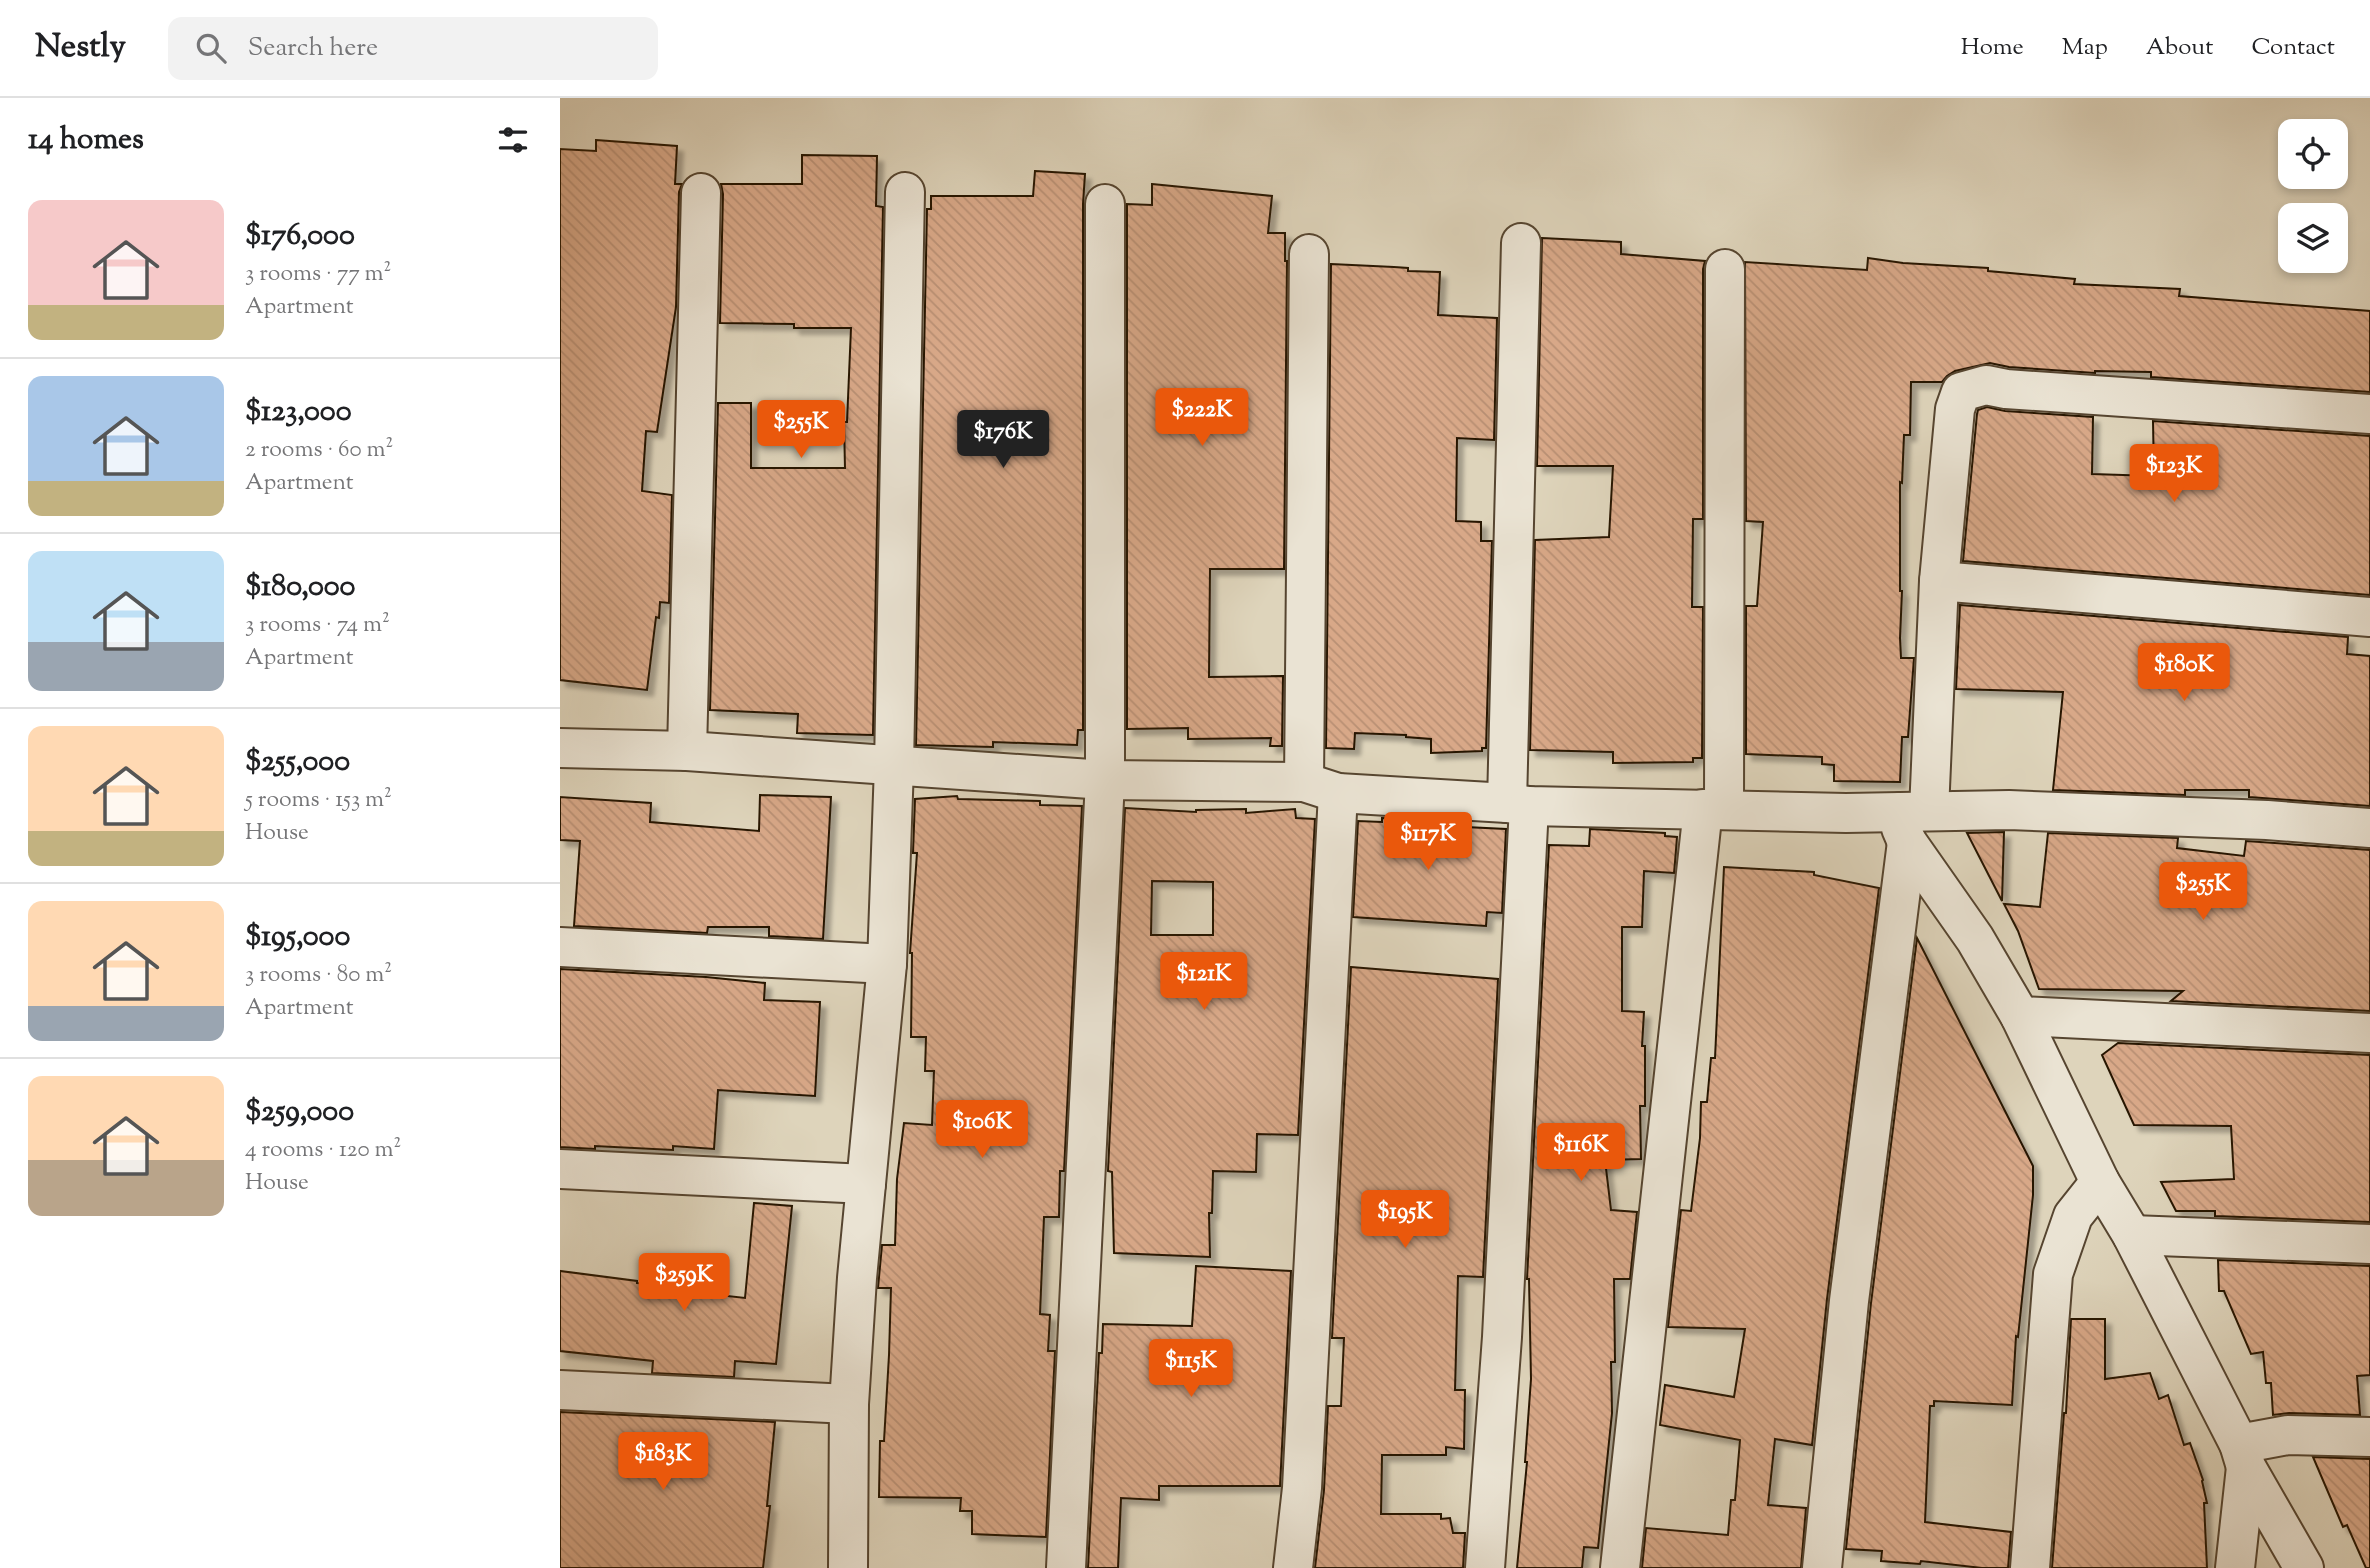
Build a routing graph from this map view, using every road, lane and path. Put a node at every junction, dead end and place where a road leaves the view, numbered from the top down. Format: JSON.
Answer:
{"nodes":[{"id":1,"x":905,"y":192,"type":"dead end"},
{"id":2,"x":701,"y":194,"type":"dead end"},
{"id":3,"x":1105,"y":204,"type":"dead end"},
{"id":4,"x":1521,"y":243,"type":"dead end"},
{"id":5,"x":1309,"y":254,"type":"dead end"},
{"id":6,"x":1725,"y":269,"type":"dead end"},
{"id":7,"x":2370,"y":414,"type":"edge"},
{"id":8,"x":1939,"y":581,"type":"junction"},
{"id":9,"x":2370,"y":617,"type":"edge"},
{"id":10,"x":560,"y":748,"type":"edge"},
{"id":11,"x":687,"y":751,"type":"junction"},
{"id":12,"x":894,"y":766,"type":"junction"},
{"id":13,"x":1105,"y":780,"type":"junction"},
{"id":14,"x":1321,"y":787,"type":"junction"},
{"id":15,"x":1518,"y":805,"type":"junction"},
{"id":16,"x":1714,"y":809,"type":"junction"},
{"id":17,"x":1912,"y":822,"type":"junction"},
{"id":18,"x":2370,"y":828,"type":"edge"},
{"id":19,"x":560,"y":947,"type":"edge"},
{"id":20,"x":887,"y":964,"type":"junction"},
{"id":21,"x":2020,"y":1016,"type":"junction"},
{"id":22,"x":2370,"y":1033,"type":"edge"},
{"id":23,"x":560,"y":1169,"type":"edge"},
{"id":24,"x":2100,"y":1182,"type":"junction"},
{"id":25,"x":866,"y":1184,"type":"junction"},
{"id":26,"x":2132,"y":1235,"type":"junction"},
{"id":27,"x":2370,"y":1244,"type":"edge"},
{"id":28,"x":560,"y":1390,"type":"edge"},
{"id":29,"x":849,"y":1404,"type":"junction"},
{"id":30,"x":2370,"y":1437,"type":"edge"},
{"id":31,"x":2242,"y":1455,"type":"junction"},
{"id":32,"x":848,"y":1568,"type":"edge"},
{"id":33,"x":1066,"y":1568,"type":"edge"},
{"id":34,"x":1293,"y":1568,"type":"edge"},
{"id":35,"x":1485,"y":1568,"type":"edge"},
{"id":36,"x":1620,"y":1568,"type":"edge"},
{"id":37,"x":1822,"y":1568,"type":"edge"},
{"id":38,"x":2030,"y":1568,"type":"edge"},
{"id":39,"x":2235,"y":1568,"type":"edge"},
{"id":40,"x":2304,"y":1568,"type":"edge"}],
"edges":[{"from":1,"to":12,"type":"street"},
{"from":2,"to":11,"type":"street"},
{"from":3,"to":13,"type":"street"},
{"from":4,"to":15,"type":"street"},
{"from":5,"to":14,"type":"street"},
{"from":6,"to":16,"type":"street"},
{"from":7,"to":8,"type":"street"},
{"from":8,"to":9,"type":"street"},
{"from":8,"to":17,"type":"street"},
{"from":10,"to":11,"type":"street"},
{"from":11,"to":12,"type":"street"},
{"from":12,"to":13,"type":"street"},
{"from":12,"to":20,"type":"street"},
{"from":13,"to":14,"type":"street"},
{"from":13,"to":33,"type":"street"},
{"from":14,"to":15,"type":"street"},
{"from":14,"to":34,"type":"street"},
{"from":15,"to":16,"type":"street"},
{"from":15,"to":35,"type":"street"},
{"from":16,"to":17,"type":"street"},
{"from":16,"to":36,"type":"street"},
{"from":17,"to":18,"type":"street"},
{"from":17,"to":21,"type":"street"},
{"from":17,"to":37,"type":"street"},
{"from":19,"to":20,"type":"street"},
{"from":20,"to":25,"type":"street"},
{"from":21,"to":22,"type":"street"},
{"from":21,"to":24,"type":"street"},
{"from":23,"to":25,"type":"street"},
{"from":24,"to":26,"type":"street"},
{"from":24,"to":38,"type":"street"},
{"from":25,"to":29,"type":"street"},
{"from":26,"to":27,"type":"street"},
{"from":26,"to":31,"type":"street"},
{"from":28,"to":29,"type":"street"},
{"from":29,"to":32,"type":"street"},
{"from":30,"to":31,"type":"street"},
{"from":31,"to":39,"type":"street"},
{"from":31,"to":40,"type":"street"}]}
